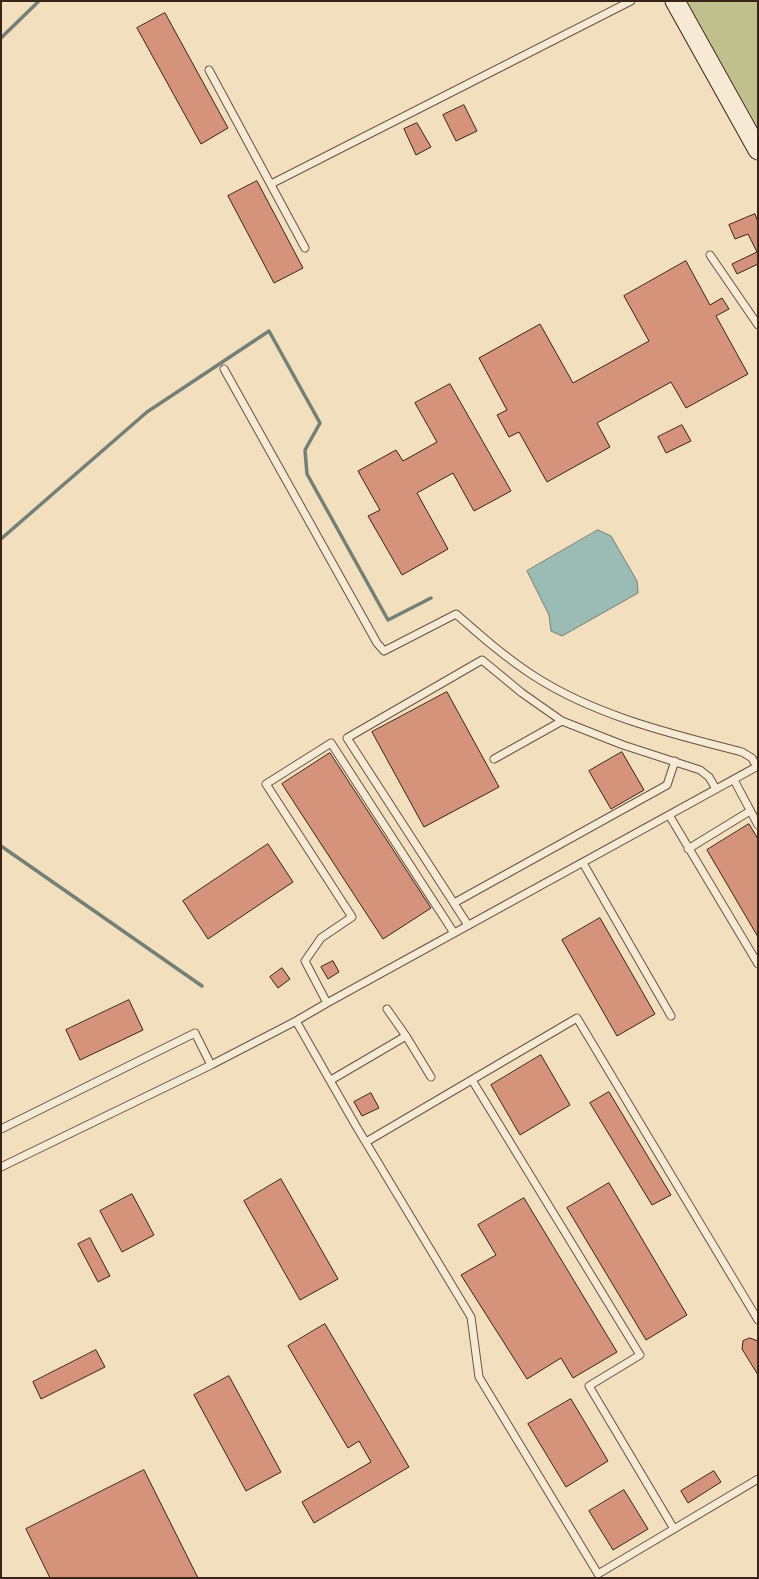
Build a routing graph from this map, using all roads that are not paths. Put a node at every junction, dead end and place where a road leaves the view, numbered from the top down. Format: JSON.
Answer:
{"nodes":[{"id":1,"x":631,"y":1,"type":"edge"},
{"id":2,"x":675,"y":1,"type":"edge"},
{"id":3,"x":210,"y":70,"type":"dead end"},
{"id":4,"x":758,"y":150,"type":"edge"},
{"id":5,"x":271,"y":184,"type":"junction"},
{"id":6,"x":305,"y":248,"type":"dead end"},
{"id":7,"x":710,"y":255,"type":"dead end"},
{"id":8,"x":758,"y":325,"type":"edge"},
{"id":9,"x":224,"y":369,"type":"dead end"},
{"id":10,"x":562,"y":721,"type":"junction"},
{"id":11,"x":494,"y":759,"type":"dead end"},
{"id":12,"x":675,"y":761,"type":"junction"},
{"id":13,"x":758,"y":766,"type":"edge"},
{"id":14,"x":734,"y":780,"type":"junction"},
{"id":15,"x":716,"y":789,"type":"junction"},
{"id":16,"x":750,"y":811,"type":"junction"},
{"id":17,"x":669,"y":816,"type":"junction"},
{"id":18,"x":758,"y":824,"type":"edge"},
{"id":19,"x":688,"y":849,"type":"junction"},
{"id":20,"x":583,"y":863,"type":"junction"},
{"id":21,"x":454,"y":903,"type":"junction"},
{"id":22,"x":468,"y":925,"type":"junction"},
{"id":23,"x":454,"y":933,"type":"junction"},
{"id":24,"x":758,"y":964,"type":"edge"},
{"id":25,"x":327,"y":1003,"type":"junction"},
{"id":26,"x":387,"y":1009,"type":"dead end"},
{"id":27,"x":671,"y":1016,"type":"dead end"},
{"id":28,"x":296,"y":1021,"type":"junction"},
{"id":29,"x":406,"y":1036,"type":"junction"},
{"id":30,"x":211,"y":1065,"type":"junction"},
{"id":31,"x":431,"y":1077,"type":"dead end"},
{"id":32,"x":330,"y":1080,"type":"junction"},
{"id":33,"x":472,"y":1080,"type":"junction"},
{"id":34,"x":1,"y":1129,"type":"edge"},
{"id":35,"x":366,"y":1142,"type":"junction"},
{"id":36,"x":1,"y":1167,"type":"edge"},
{"id":37,"x":758,"y":1320,"type":"edge"},
{"id":38,"x":758,"y":1479,"type":"edge"},
{"id":39,"x":674,"y":1529,"type":"junction"}],
"edges":[{"from":1,"to":5,"type":"lane"},
{"from":2,"to":4,"type":"main road"},
{"from":3,"to":5,"type":"lane"},
{"from":5,"to":6,"type":"lane"},
{"from":7,"to":8,"type":"lane"},
{"from":9,"to":13,"type":"lane"},
{"from":10,"to":11,"type":"lane"},
{"from":10,"to":12,"type":"lane"},
{"from":10,"to":21,"type":"lane"},
{"from":12,"to":15,"type":"lane"},
{"from":12,"to":21,"type":"lane"},
{"from":13,"to":14,"type":"lane"},
{"from":14,"to":15,"type":"lane"},
{"from":14,"to":16,"type":"lane"},
{"from":15,"to":17,"type":"lane"},
{"from":16,"to":18,"type":"lane"},
{"from":16,"to":19,"type":"lane"},
{"from":17,"to":19,"type":"lane"},
{"from":17,"to":20,"type":"lane"},
{"from":19,"to":24,"type":"lane"},
{"from":20,"to":22,"type":"lane"},
{"from":20,"to":27,"type":"lane"},
{"from":21,"to":22,"type":"lane"},
{"from":22,"to":23,"type":"lane"},
{"from":23,"to":25,"type":"lane"},
{"from":23,"to":25,"type":"lane"},
{"from":25,"to":28,"type":"lane"},
{"from":26,"to":29,"type":"lane"},
{"from":28,"to":30,"type":"lane"},
{"from":28,"to":32,"type":"lane"},
{"from":29,"to":31,"type":"lane"},
{"from":29,"to":32,"type":"lane"},
{"from":30,"to":34,"type":"lane"},
{"from":30,"to":36,"type":"lane"},
{"from":32,"to":35,"type":"lane"},
{"from":33,"to":35,"type":"lane"},
{"from":33,"to":37,"type":"lane"},
{"from":33,"to":39,"type":"lane"},
{"from":35,"to":39,"type":"lane"},
{"from":38,"to":39,"type":"lane"}]}
